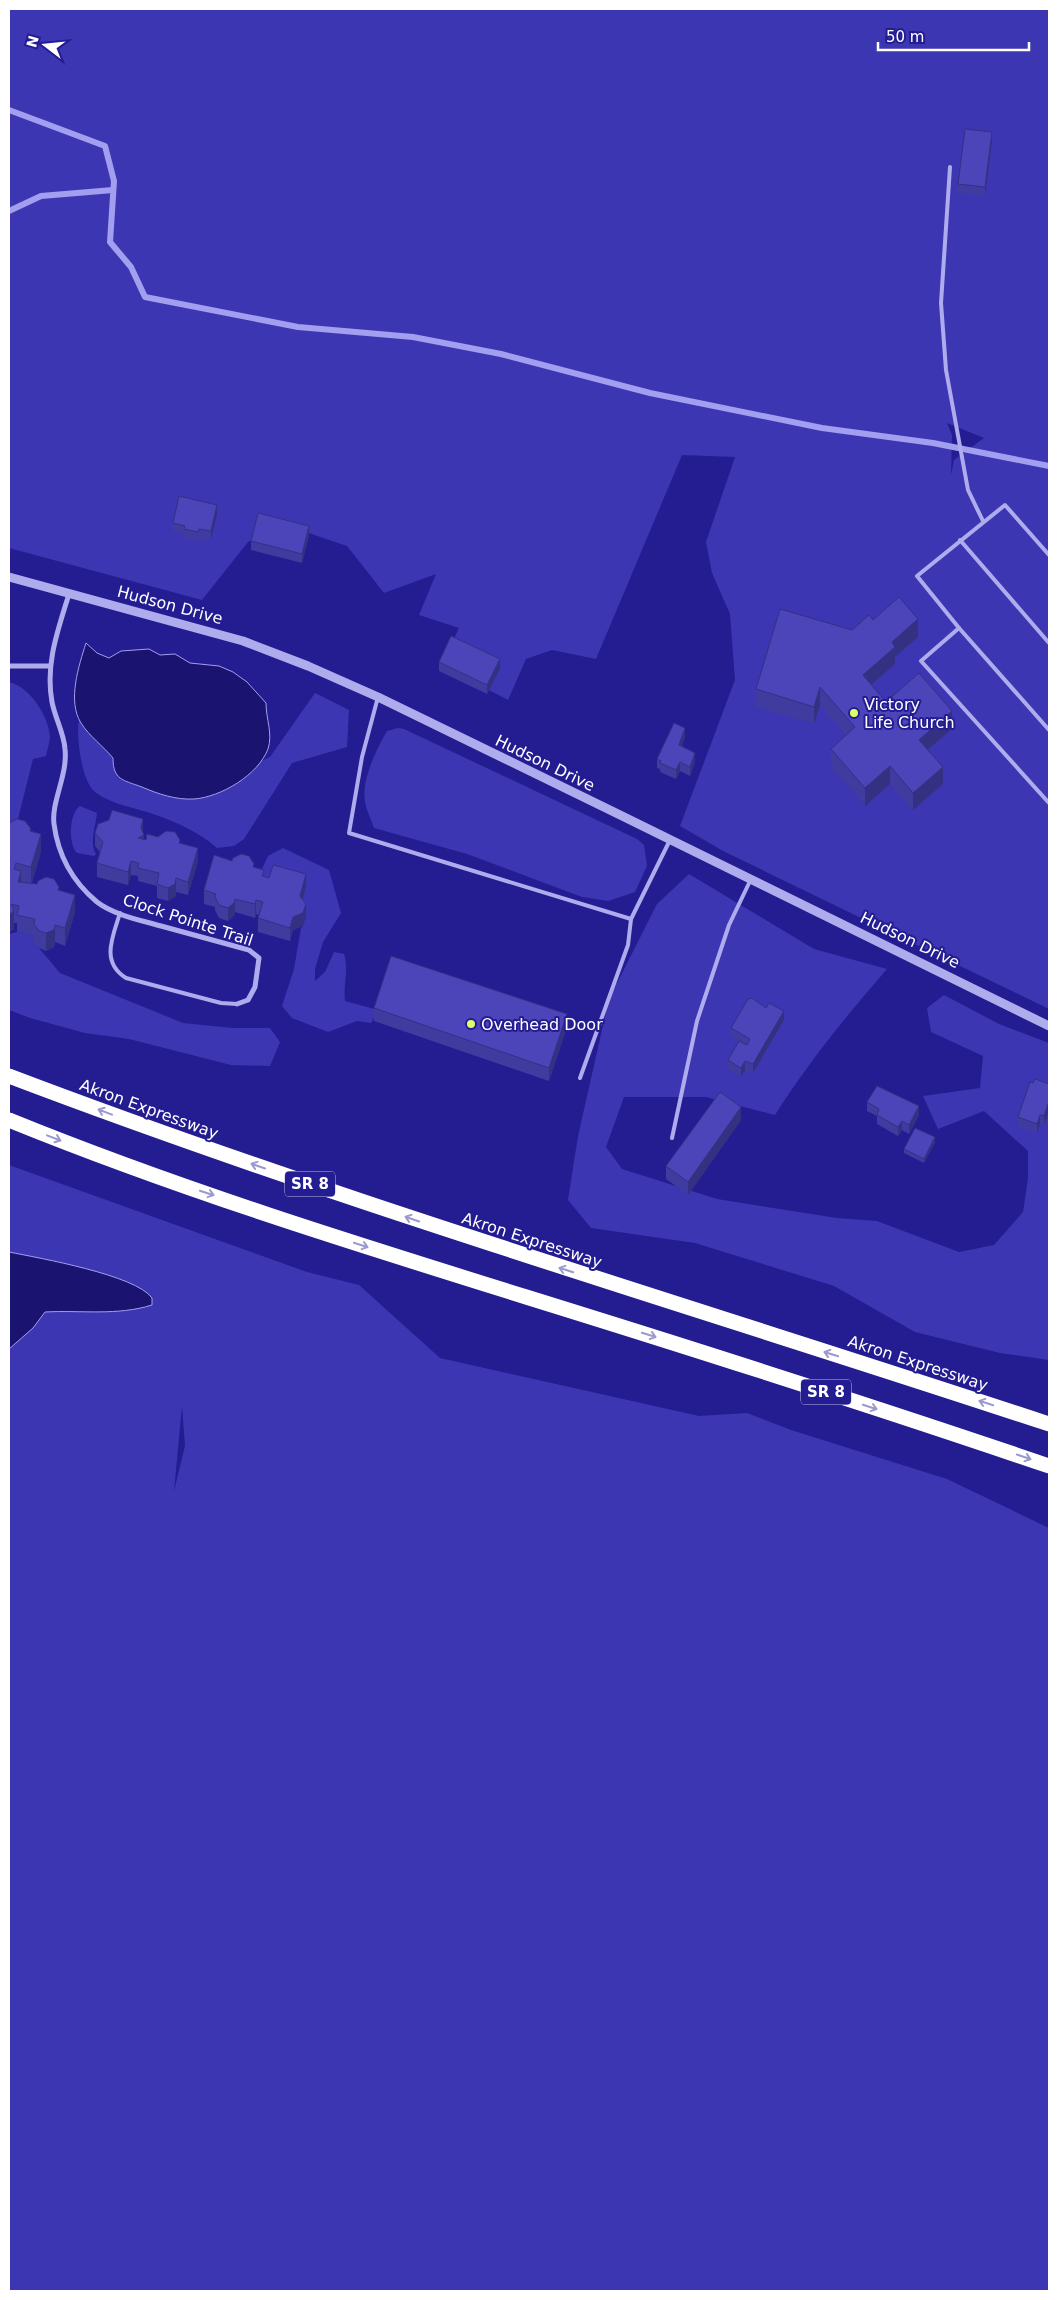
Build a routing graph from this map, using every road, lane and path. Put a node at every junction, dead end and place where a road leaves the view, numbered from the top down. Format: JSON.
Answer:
{"nodes":[{"id":1,"x":950,"y":167,"type":"dead end"},
{"id":2,"x":982,"y":522,"type":"junction"},
{"id":3,"x":960,"y":540,"type":"junction"},
{"id":4,"x":1049,"y":555,"type":"edge"},
{"id":5,"x":9,"y":578,"type":"edge"},
{"id":6,"x":69,"y":594,"type":"junction"},
{"id":7,"x":959,"y":628,"type":"junction"},
{"id":8,"x":1049,"y":643,"type":"edge"},
{"id":9,"x":9,"y":666,"type":"edge"},
{"id":10,"x":50,"y":666,"type":"junction"},
{"id":11,"x":378,"y":698,"type":"junction"},
{"id":12,"x":1049,"y":730,"type":"edge"},
{"id":13,"x":1049,"y":803,"type":"edge"},
{"id":14,"x":670,"y":840,"type":"junction"},
{"id":15,"x":751,"y":879,"type":"junction"},
{"id":16,"x":120,"y":913,"type":"junction"},
{"id":17,"x":631,"y":919,"type":"junction"},
{"id":18,"x":237,"y":1004,"type":"joint"},
{"id":19,"x":1049,"y":1026,"type":"edge"},
{"id":20,"x":9,"y":1076,"type":"edge"},
{"id":21,"x":580,"y":1078,"type":"dead end"},
{"id":22,"x":9,"y":1120,"type":"edge"},
{"id":23,"x":672,"y":1138,"type":"dead end"},
{"id":24,"x":1049,"y":1424,"type":"edge"},
{"id":25,"x":1049,"y":1466,"type":"edge"}],
"edges":[{"from":1,"to":2,"type":"lane"},
{"from":2,"to":3,"type":"lane"},
{"from":2,"to":4,"type":"lane"},
{"from":3,"to":7,"type":"lane"},
{"from":3,"to":8,"type":"lane"},
{"from":5,"to":6,"type":"street","name":"Hudson Drive"},
{"from":6,"to":10,"type":"street","name":"Clock Pointe Trail"},
{"from":6,"to":11,"type":"street","name":"Hudson Drive"},
{"from":7,"to":12,"type":"lane"},
{"from":7,"to":13,"type":"lane"},
{"from":9,"to":10,"type":"street"},
{"from":10,"to":16,"type":"street","name":"Clock Pointe Trail"},
{"from":11,"to":14,"type":"street","name":"Hudson Drive"},
{"from":11,"to":17,"type":"lane"},
{"from":14,"to":15,"type":"street","name":"Hudson Drive"},
{"from":14,"to":17,"type":"lane"},
{"from":15,"to":19,"type":"street","name":"Hudson Drive"},
{"from":15,"to":23,"type":"lane"},
{"from":16,"to":18,"type":"lane"},
{"from":16,"to":18,"type":"street","name":"Clock Pointe Trail"},
{"from":17,"to":21,"type":"lane"},
{"from":24,"to":20,"type":"highway","name":"Akron Expressway","number":"SR 8","one_way":true},
{"from":22,"to":25,"type":"highway","number":"SR 8","one_way":true}]}
